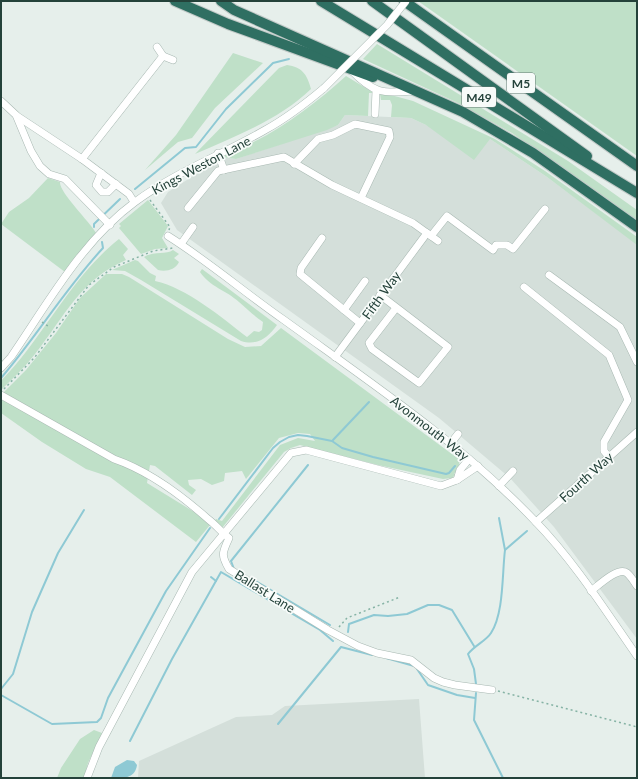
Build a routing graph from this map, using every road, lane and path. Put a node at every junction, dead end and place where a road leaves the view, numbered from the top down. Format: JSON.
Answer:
{"nodes":[{"id":1,"x":175,"y":1,"type":"edge"},
{"id":2,"x":220,"y":1,"type":"edge"},
{"id":3,"x":321,"y":1,"type":"edge"},
{"id":4,"x":372,"y":1,"type":"edge"},
{"id":5,"x":405,"y":1,"type":"edge"},
{"id":6,"x":157,"y":47,"type":"dead end"},
{"id":7,"x":163,"y":56,"type":"junction"},
{"id":8,"x":173,"y":60,"type":"dead end"},
{"id":9,"x":350,"y":69,"type":"junction"},
{"id":10,"x":376,"y":91,"type":"junction"},
{"id":11,"x":413,"y":91,"type":"junction"},
{"id":12,"x":428,"y":95,"type":"junction"},
{"id":13,"x":1,"y":101,"type":"edge"},
{"id":14,"x":375,"y":114,"type":"dead end"},
{"id":15,"x":16,"y":115,"type":"junction"},
{"id":16,"x":218,"y":153,"type":"junction"},
{"id":17,"x":82,"y":159,"type":"junction"},
{"id":18,"x":294,"y":164,"type":"junction"},
{"id":19,"x":637,"y":166,"type":"edge"},
{"id":20,"x":224,"y":170,"type":"junction"},
{"id":21,"x":101,"y":173,"type":"junction"},
{"id":22,"x":116,"y":184,"type":"junction"},
{"id":23,"x":637,"y":193,"type":"edge"},
{"id":24,"x":146,"y":194,"type":"junction"},
{"id":25,"x":361,"y":198,"type":"junction"},
{"id":26,"x":134,"y":202,"type":"junction"},
{"id":27,"x":188,"y":208,"type":"dead end"},
{"id":28,"x":545,"y":209,"type":"dead end"},
{"id":29,"x":110,"y":225,"type":"junction"},
{"id":30,"x":193,"y":227,"type":"dead end"},
{"id":31,"x":637,"y":227,"type":"edge"},
{"id":32,"x":429,"y":235,"type":"junction"},
{"id":33,"x":168,"y":236,"type":"joint"},
{"id":34,"x":322,"y":238,"type":"dead end"},
{"id":35,"x":438,"y":241,"type":"dead end"},
{"id":36,"x":179,"y":243,"type":"junction"},
{"id":37,"x":549,"y":275,"type":"dead end"},
{"id":38,"x":365,"y":280,"type":"dead end"},
{"id":39,"x":524,"y":287,"type":"dead end"},
{"id":40,"x":380,"y":295,"type":"junction"},
{"id":41,"x":396,"y":308,"type":"junction"},
{"id":42,"x":344,"y":310,"type":"junction"},
{"id":43,"x":41,"y":322,"type":"dead end"},
{"id":44,"x":360,"y":323,"type":"junction"},
{"id":45,"x":47,"y":325,"type":"dead end"},
{"id":46,"x":336,"y":356,"type":"junction"},
{"id":47,"x":637,"y":362,"type":"edge"},
{"id":48,"x":1,"y":368,"type":"edge"},
{"id":49,"x":1,"y":393,"type":"edge"},
{"id":50,"x":637,"y":432,"type":"edge"},
{"id":51,"x":458,"y":434,"type":"dead end"},
{"id":52,"x":451,"y":443,"type":"junction"},
{"id":53,"x":609,"y":457,"type":"junction"},
{"id":54,"x":469,"y":459,"type":"junction"},
{"id":55,"x":478,"y":466,"type":"junction"},
{"id":56,"x":513,"y":471,"type":"dead end"},
{"id":57,"x":457,"y":480,"type":"junction"},
{"id":58,"x":499,"y":486,"type":"junction"},
{"id":59,"x":536,"y":522,"type":"junction"},
{"id":60,"x":223,"y":533,"type":"junction"},
{"id":61,"x":637,"y":586,"type":"edge"},
{"id":62,"x":591,"y":591,"type":"junction"},
{"id":63,"x":400,"y":597,"type":"dead end"},
{"id":64,"x":333,"y":633,"type":"junction"},
{"id":65,"x":637,"y":656,"type":"edge"},
{"id":66,"x":492,"y":690,"type":"joint"},
{"id":67,"x":637,"y":727,"type":"edge"},
{"id":68,"x":87,"y":778,"type":"edge"}],
"edges":[{"from":1,"to":9,"type":"highway"},
{"from":2,"to":12,"type":"highway"},
{"from":3,"to":23,"type":"highway","number":"M49"},
{"from":4,"to":23,"type":"highway","number":"M5"},
{"from":5,"to":16,"type":"street","name":"Kings Weston Lane","bridge":true},
{"from":5,"to":19,"type":"highway","number":"M5"},
{"from":6,"to":7,"type":"street"},
{"from":7,"to":8,"type":"street"},
{"from":7,"to":17,"type":"street"},
{"from":9,"to":10,"type":"street"},
{"from":9,"to":11,"type":"highway"},
{"from":10,"to":11,"type":"street"},
{"from":10,"to":14,"type":"street"},
{"from":11,"to":12,"type":"highway"},
{"from":12,"to":31,"type":"highway"},
{"from":13,"to":15,"type":"street"},
{"from":15,"to":17,"type":"street"},
{"from":15,"to":29,"type":"street"},
{"from":16,"to":20,"type":"street"},
{"from":16,"to":24,"type":"street","name":"Kings Weston Lane"},
{"from":17,"to":21,"type":"street"},
{"from":18,"to":20,"type":"street"},
{"from":18,"to":25,"type":"street"},
{"from":18,"to":25,"type":"street"},
{"from":20,"to":27,"type":"street"},
{"from":21,"to":22,"type":"street"},
{"from":21,"to":22,"type":"street"},
{"from":22,"to":26,"type":"street"},
{"from":24,"to":26,"type":"street","name":"Kings Weston Lane"},
{"from":24,"to":33,"type":"path"},
{"from":25,"to":32,"type":"street"},
{"from":26,"to":29,"type":"street","name":"Kings Weston Lane"},
{"from":28,"to":32,"type":"street","name":"Fifth Way"},
{"from":29,"to":48,"type":"street","name":"Kings Weston Lane"},
{"from":30,"to":36,"type":"street"},
{"from":32,"to":35,"type":"street"},
{"from":32,"to":40,"type":"street","name":"Fifth Way"},
{"from":33,"to":36,"type":"street","name":"Avonmouth Way"},
{"from":34,"to":42,"type":"street"},
{"from":36,"to":46,"type":"street","name":"Avonmouth Way"},
{"from":36,"to":49,"type":"path"},
{"from":37,"to":47,"type":"street"},
{"from":38,"to":42,"type":"street"},
{"from":39,"to":53,"type":"street"},
{"from":40,"to":41,"type":"street"},
{"from":40,"to":44,"type":"street","name":"Fifth Way"},
{"from":41,"to":41,"type":"street"},
{"from":42,"to":44,"type":"street"},
{"from":43,"to":45,"type":"path"},
{"from":44,"to":46,"type":"street","name":"Fifth Way"},
{"from":46,"to":52,"type":"street","name":"Avonmouth Way"},
{"from":49,"to":60,"type":"street"},
{"from":50,"to":53,"type":"street","name":"Fourth Way"},
{"from":51,"to":52,"type":"street"},
{"from":52,"to":54,"type":"street","name":"Avonmouth Way"},
{"from":53,"to":59,"type":"street","name":"Fourth Way"},
{"from":54,"to":55,"type":"street","name":"Avonmouth Way"},
{"from":54,"to":57,"type":"street"},
{"from":55,"to":57,"type":"street"},
{"from":55,"to":58,"type":"street","name":"Avonmouth Way"},
{"from":56,"to":58,"type":"street"},
{"from":57,"to":60,"type":"street"},
{"from":58,"to":59,"type":"street","name":"Avonmouth Way"},
{"from":59,"to":62,"type":"street","name":"Avonmouth Way"},
{"from":60,"to":64,"type":"street","name":"Ballast Lane"},
{"from":60,"to":68,"type":"street"},
{"from":61,"to":62,"type":"street"},
{"from":62,"to":65,"type":"street","name":"Avonmouth Way"},
{"from":63,"to":64,"type":"path"},
{"from":64,"to":66,"type":"street","name":"Ballast Lane"},
{"from":66,"to":67,"type":"path"}]}
